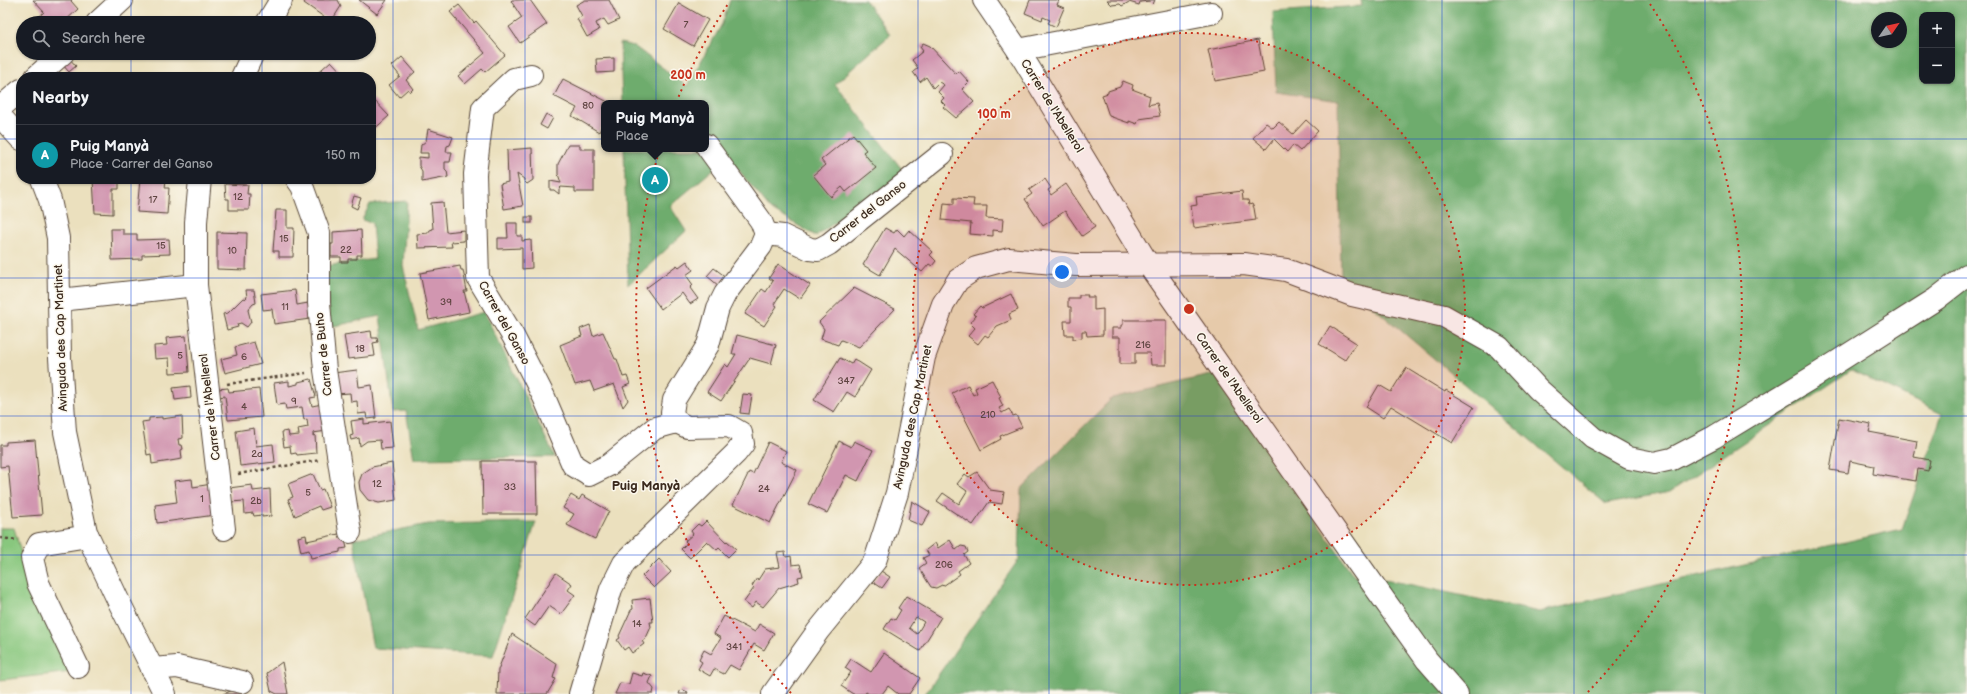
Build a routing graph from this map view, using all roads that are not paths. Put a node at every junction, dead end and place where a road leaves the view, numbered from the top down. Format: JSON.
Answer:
{"nodes":[{"id":1,"x":122,"y":0,"type":"edge"},
{"id":2,"x":281,"y":0,"type":"edge"},
{"id":3,"x":984,"y":0,"type":"edge"},
{"id":4,"x":1211,"y":13,"type":"dead end"},
{"id":5,"x":104,"y":16,"type":"edge"},
{"id":6,"x":271,"y":16,"type":"edge"},
{"id":7,"x":1018,"y":50,"type":"junction"},
{"id":8,"x":55,"y":60,"type":"edge"},
{"id":9,"x":250,"y":60,"type":"edge"},
{"id":10,"x":42,"y":72,"type":"edge"},
{"id":11,"x":244,"y":72,"type":"edge"},
{"id":12,"x":531,"y":75,"type":"dead end"},
{"id":13,"x":16,"y":94,"type":"edge"},
{"id":14,"x":0,"y":108,"type":"edge"},
{"id":15,"x":0,"y":116,"type":"edge"},
{"id":16,"x":16,"y":134,"type":"edge"},
{"id":17,"x":709,"y":149,"type":"edge"},
{"id":18,"x":942,"y":154,"type":"dead end"},
{"id":19,"x":44,"y":184,"type":"edge"},
{"id":20,"x":200,"y":184,"type":"edge"},
{"id":21,"x":301,"y":184,"type":"edge"},
{"id":22,"x":766,"y":234,"type":"junction"},
{"id":23,"x":1148,"y":264,"type":"junction"},
{"id":24,"x":1967,"y":275,"type":"edge"},
{"id":25,"x":196,"y":285,"type":"junction"},
{"id":26,"x":60,"y":300,"type":"junction"},
{"id":27,"x":677,"y":422,"type":"junction"},
{"id":28,"x":224,"y":529,"type":"dead end"},
{"id":29,"x":350,"y":532,"type":"dead end"},
{"id":30,"x":88,"y":536,"type":"junction"},
{"id":31,"x":78,"y":667,"type":"dead end"},
{"id":32,"x":152,"y":669,"type":"junction"},
{"id":33,"x":242,"y":682,"type":"dead end"},
{"id":34,"x":165,"y":694,"type":"edge"},
{"id":35,"x":580,"y":694,"type":"edge"},
{"id":36,"x":773,"y":694,"type":"edge"},
{"id":37,"x":1457,"y":694,"type":"edge"}],
"edges":[{"from":1,"to":5,"type":"street"},
{"from":2,"to":6,"type":"street"},
{"from":3,"to":7,"type":"street","name":"Carrer de l'Abellerol"},
{"from":4,"to":7,"type":"street","name":"Carrer de l'Abellerol"},
{"from":7,"to":23,"type":"street","name":"Carrer de l'Abellerol"},
{"from":8,"to":10,"type":"street"},
{"from":9,"to":11,"type":"street"},
{"from":12,"to":27,"type":"street","name":"Carrer del Ganso"},
{"from":13,"to":14,"type":"street"},
{"from":15,"to":16,"type":"street"},
{"from":17,"to":22,"type":"street"},
{"from":18,"to":22,"type":"street","name":"Carrer del Ganso"},
{"from":19,"to":26,"type":"street","name":"Avinguda des Cap Martinet"},
{"from":20,"to":25,"type":"street","name":"Carrer de l'Abellerol"},
{"from":21,"to":29,"type":"street","name":"Carrer de Buho"},
{"from":22,"to":27,"type":"street"},
{"from":23,"to":24,"type":"street","name":"Avinguda des Cap Martinet"},
{"from":23,"to":36,"type":"street","name":"Avinguda des Cap Martinet"},
{"from":23,"to":37,"type":"street","name":"Carrer de l'Abellerol"},
{"from":25,"to":26,"type":"street"},
{"from":25,"to":28,"type":"street","name":"Carrer de l'Abellerol"},
{"from":26,"to":30,"type":"street","name":"Avinguda des Cap Martinet"},
{"from":27,"to":35,"type":"street","name":"Carrer del Ganso"},
{"from":30,"to":31,"type":"street"},
{"from":30,"to":32,"type":"street","name":"Avinguda des Cap Martinet"},
{"from":32,"to":33,"type":"street"},
{"from":32,"to":34,"type":"street","name":"Avinguda des Cap Martinet"}]}
